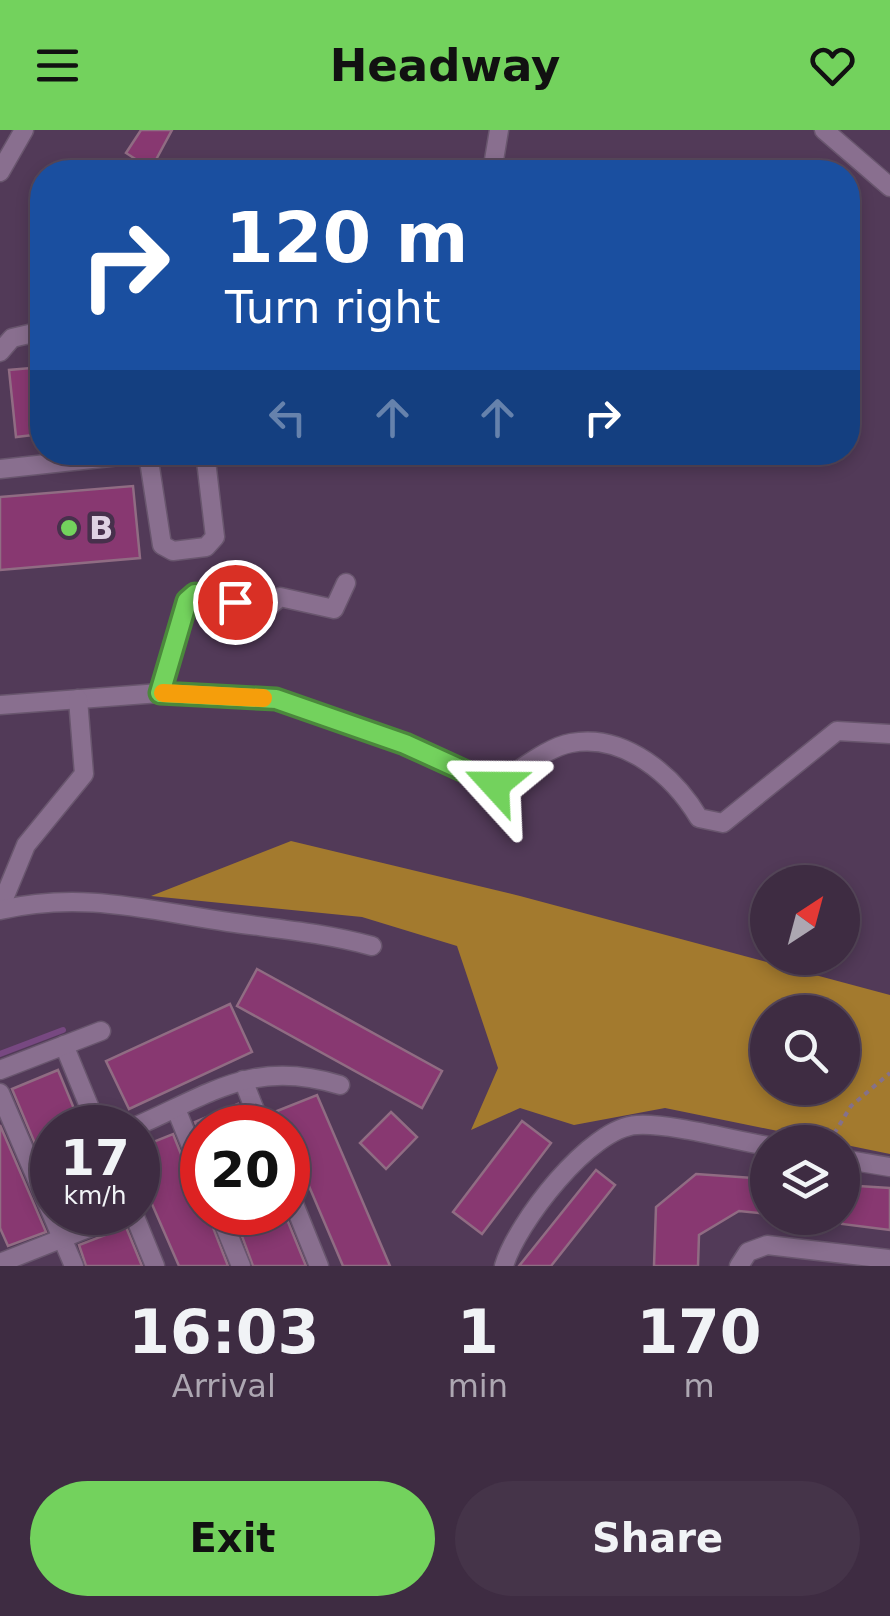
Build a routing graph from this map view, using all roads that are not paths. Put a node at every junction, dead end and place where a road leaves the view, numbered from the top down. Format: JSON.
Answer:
{"nodes":[{"id":1,"x":24,"y":130,"type":"edge"},
{"id":2,"x":499,"y":130,"type":"edge"},
{"id":3,"x":824,"y":130,"type":"edge"},
{"id":4,"x":494,"y":160,"type":"edge"},
{"id":5,"x":859,"y":160,"type":"edge"},
{"id":6,"x":860,"y":161,"type":"edge"},
{"id":7,"x":0,"y":172,"type":"edge"},
{"id":8,"x":890,"y":187,"type":"edge"},
{"id":9,"x":30,"y":334,"type":"edge"},
{"id":10,"x":0,"y":352,"type":"edge"},
{"id":11,"x":39,"y":465,"type":"edge"},
{"id":12,"x":150,"y":465,"type":"edge"},
{"id":13,"x":207,"y":465,"type":"edge"},
{"id":14,"x":0,"y":469,"type":"edge"},
{"id":15,"x":346,"y":583,"type":"dead end"},
{"id":16,"x":160,"y":693,"type":"junction"},
{"id":17,"x":78,"y":699,"type":"junction"},
{"id":18,"x":0,"y":705,"type":"edge"},
{"id":19,"x":890,"y":734,"type":"edge"},
{"id":20,"x":0,"y":909,"type":"edge"},
{"id":21,"x":372,"y":946,"type":"dead end"},
{"id":22,"x":101,"y":1030,"type":"dead end"},
{"id":23,"x":64,"y":1045,"type":"junction"},
{"id":24,"x":0,"y":1070,"type":"edge"},
{"id":25,"x":243,"y":1080,"type":"junction"},
{"id":26,"x":340,"y":1085,"type":"dead end"},
{"id":27,"x":0,"y":1093,"type":"edge"},
{"id":28,"x":89,"y":1105,"type":"edge"},
{"id":29,"x":253,"y":1105,"type":"edge"},
{"id":30,"x":176,"y":1109,"type":"junction"},
{"id":31,"x":160,"y":1116,"type":"edge"},
{"id":32,"x":180,"y":1119,"type":"edge"},
{"id":33,"x":750,"y":1143,"type":"edge"},
{"id":34,"x":860,"y":1162,"type":"edge"},
{"id":35,"x":890,"y":1167,"type":"edge"},
{"id":36,"x":72,"y":1235,"type":"edge"},
{"id":37,"x":142,"y":1235,"type":"edge"},
{"id":38,"x":228,"y":1235,"type":"edge"},
{"id":39,"x":307,"y":1235,"type":"edge"},
{"id":40,"x":62,"y":1239,"type":"junction"},
{"id":41,"x":888,"y":1259,"type":"edge"},
{"id":42,"x":0,"y":1263,"type":"edge"},
{"id":43,"x":74,"y":1266,"type":"edge"},
{"id":44,"x":156,"y":1266,"type":"edge"},
{"id":45,"x":241,"y":1266,"type":"edge"},
{"id":46,"x":319,"y":1266,"type":"edge"},
{"id":47,"x":504,"y":1266,"type":"edge"},
{"id":48,"x":740,"y":1266,"type":"edge"}],
"edges":[{"from":1,"to":7,"type":"street"},
{"from":2,"to":4,"type":"street"},
{"from":3,"to":5,"type":"street"},
{"from":6,"to":8,"type":"street"},
{"from":9,"to":10,"type":"street"},
{"from":11,"to":14,"type":"street"},
{"from":12,"to":13,"type":"street"},
{"from":15,"to":16,"type":"street"},
{"from":16,"to":17,"type":"street"},
{"from":16,"to":19,"type":"street"},
{"from":17,"to":18,"type":"street"},
{"from":17,"to":20,"type":"street"},
{"from":20,"to":21,"type":"street"},
{"from":22,"to":23,"type":"street"},
{"from":23,"to":24,"type":"street"},
{"from":23,"to":28,"type":"street"},
{"from":25,"to":26,"type":"street"},
{"from":25,"to":29,"type":"street"},
{"from":25,"to":30,"type":"street"},
{"from":27,"to":40,"type":"street"},
{"from":30,"to":31,"type":"street"},
{"from":30,"to":32,"type":"street"},
{"from":33,"to":47,"type":"street"},
{"from":34,"to":35,"type":"street"},
{"from":36,"to":40,"type":"street"},
{"from":37,"to":44,"type":"street"},
{"from":38,"to":45,"type":"street"},
{"from":39,"to":46,"type":"street"},
{"from":40,"to":42,"type":"street"},
{"from":40,"to":43,"type":"street"},
{"from":41,"to":48,"type":"street"}]}
